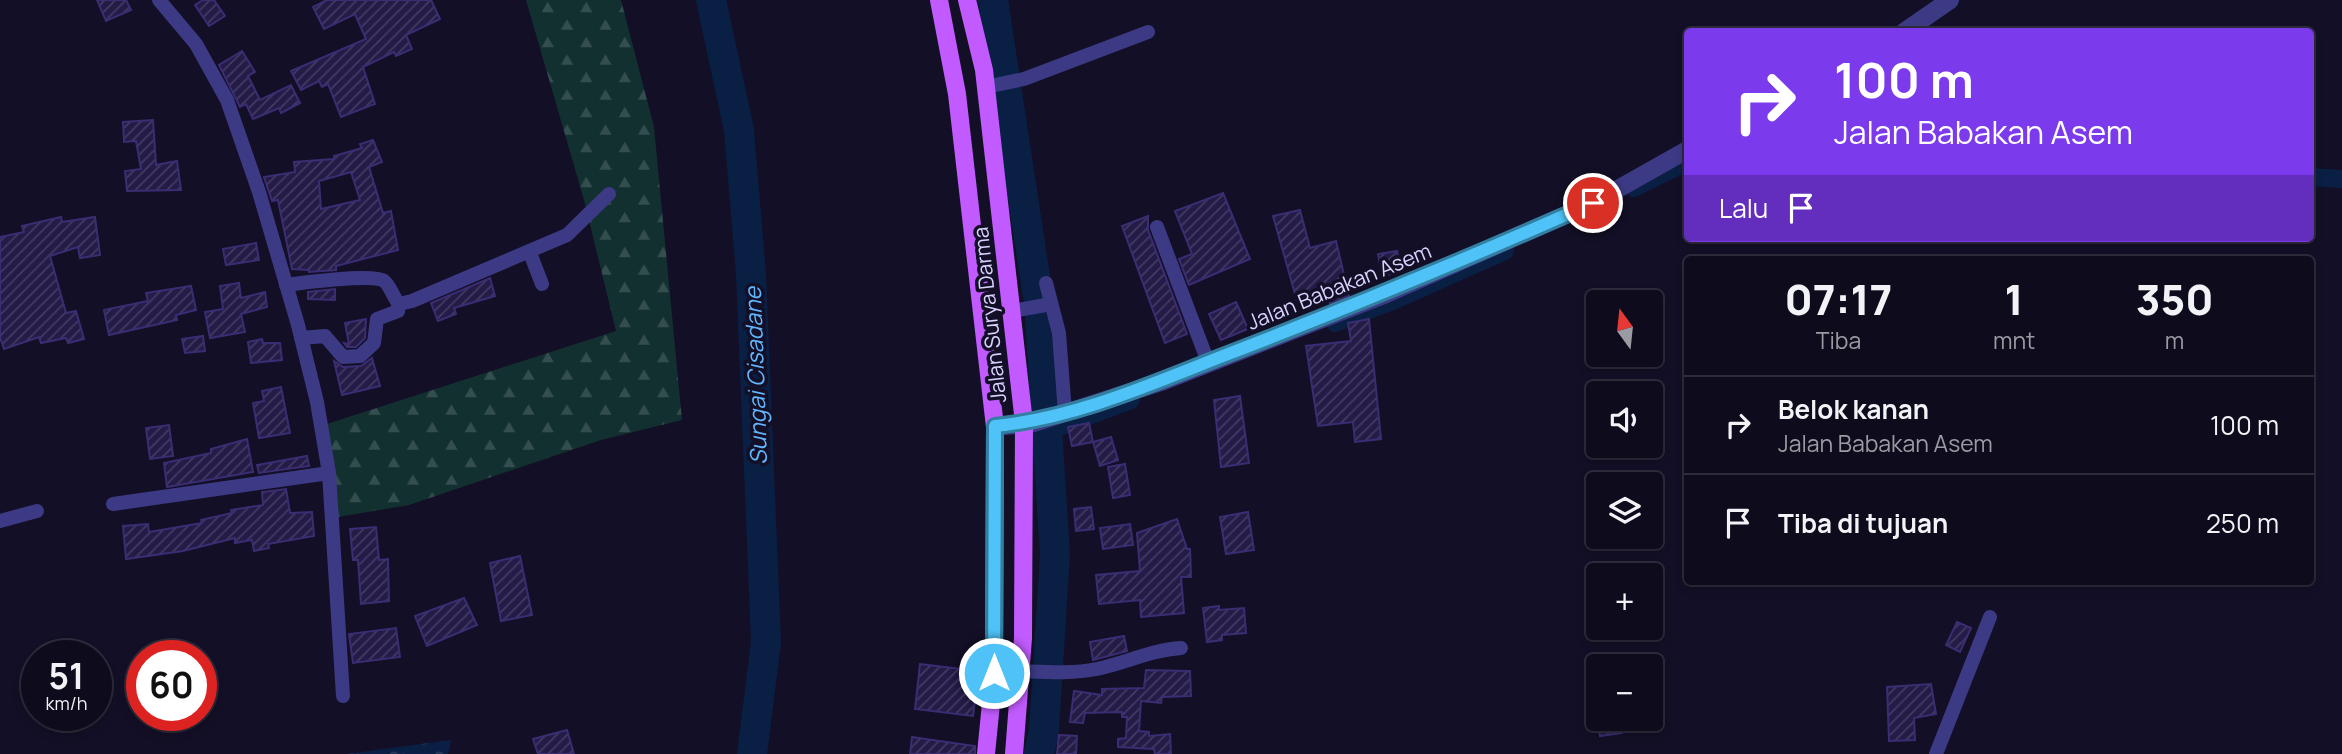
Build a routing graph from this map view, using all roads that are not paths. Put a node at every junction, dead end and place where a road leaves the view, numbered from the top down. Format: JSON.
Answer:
{"nodes":[{"id":1,"x":159,"y":0,"type":"edge"},
{"id":2,"x":939,"y":0,"type":"edge"},
{"id":3,"x":967,"y":0,"type":"edge"},
{"id":4,"x":1950,"y":0,"type":"edge"},
{"id":5,"x":1910,"y":28,"type":"edge"},
{"id":6,"x":1148,"y":32,"type":"dead end"},
{"id":7,"x":990,"y":86,"type":"junction"},
{"id":8,"x":1684,"y":152,"type":"edge"},
{"id":9,"x":609,"y":194,"type":"dead end"},
{"id":10,"x":1157,"y":227,"type":"dead end"},
{"id":11,"x":530,"y":253,"type":"junction"},
{"id":12,"x":1046,"y":283,"type":"dead end"},
{"id":13,"x":542,"y":284,"type":"dead end"},
{"id":14,"x":286,"y":285,"type":"junction"},
{"id":15,"x":399,"y":303,"type":"junction"},
{"id":16,"x":1048,"y":305,"type":"junction"},
{"id":17,"x":1017,"y":310,"type":"junction"},
{"id":18,"x":301,"y":338,"type":"junction"},
{"id":19,"x":1208,"y":362,"type":"junction"},
{"id":20,"x":1064,"y":414,"type":"junction"},
{"id":21,"x":1029,"y":423,"type":"junction"},
{"id":22,"x":995,"y":426,"type":"junction"},
{"id":23,"x":329,"y":473,"type":"junction"},
{"id":24,"x":113,"y":504,"type":"dead end"},
{"id":25,"x":37,"y":510,"type":"dead end"},
{"id":26,"x":0,"y":521,"type":"edge"},
{"id":27,"x":1990,"y":617,"type":"dead end"},
{"id":28,"x":1181,"y":648,"type":"dead end"},
{"id":29,"x":1024,"y":671,"type":"junction"},
{"id":30,"x":344,"y":696,"type":"dead end"},
{"id":31,"x":986,"y":754,"type":"edge"},
{"id":32,"x":1014,"y":754,"type":"edge"},
{"id":33,"x":1936,"y":754,"type":"edge"}],
"edges":[{"from":1,"to":14,"type":"street"},
{"from":2,"to":22,"type":"main road","name":"Jalan Surya Darma"},
{"from":3,"to":7,"type":"main road","name":"Jalan Surya Darma"},
{"from":4,"to":5,"type":"street"},
{"from":6,"to":7,"type":"street"},
{"from":7,"to":17,"type":"main road","name":"Jalan Surya Darma"},
{"from":8,"to":19,"type":"street","name":"Jalan Babakan Asem"},
{"from":9,"to":11,"type":"street"},
{"from":10,"to":19,"type":"street"},
{"from":11,"to":13,"type":"street"},
{"from":11,"to":15,"type":"street"},
{"from":12,"to":16,"type":"street"},
{"from":14,"to":15,"type":"street"},
{"from":14,"to":18,"type":"street"},
{"from":15,"to":18,"type":"street"},
{"from":16,"to":17,"type":"street"},
{"from":16,"to":20,"type":"street"},
{"from":17,"to":21,"type":"main road","name":"Jalan Surya Darma"},
{"from":18,"to":23,"type":"street"},
{"from":19,"to":20,"type":"street","name":"Jalan Babakan Asem"},
{"from":20,"to":21,"type":"street","name":"Jalan Babakan Asem"},
{"from":21,"to":22,"type":"street","name":"Jalan Babakan Asem"},
{"from":21,"to":29,"type":"main road","name":"Jalan Surya Darma"},
{"from":22,"to":31,"type":"main road","name":"Jalan Surya Darma"},
{"from":23,"to":24,"type":"street"},
{"from":23,"to":30,"type":"street"},
{"from":25,"to":26,"type":"street"},
{"from":27,"to":33,"type":"street"},
{"from":28,"to":29,"type":"street"},
{"from":29,"to":32,"type":"main road","name":"Jalan Surya Darma"}]}
